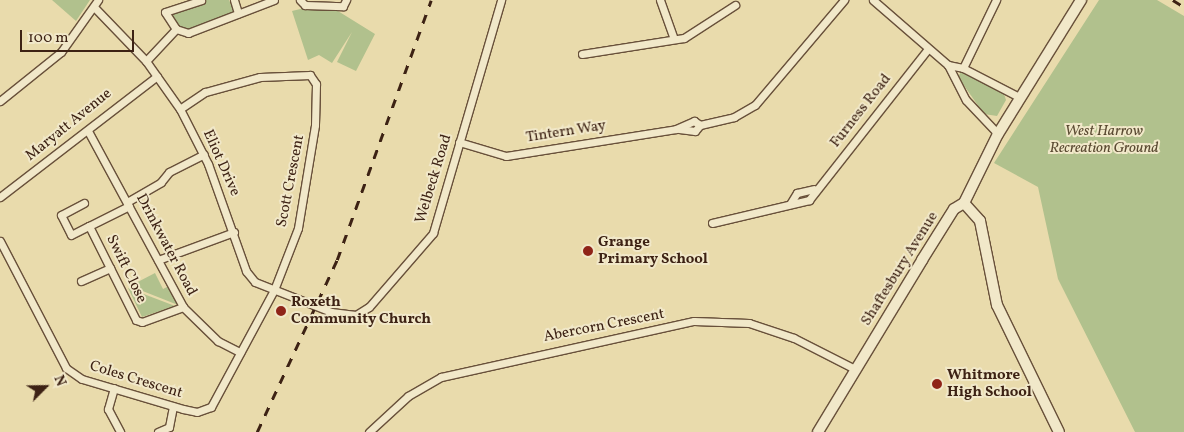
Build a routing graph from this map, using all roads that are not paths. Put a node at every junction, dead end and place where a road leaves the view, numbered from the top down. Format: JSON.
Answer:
{"nodes":[{"id":1,"x":201,"y":0,"type":"edge"},
{"id":2,"x":234,"y":0,"type":"edge"},
{"id":3,"x":274,"y":0,"type":"edge"},
{"id":4,"x":300,"y":0,"type":"edge"},
{"id":5,"x":501,"y":0,"type":"edge"},
{"id":6,"x":660,"y":0,"type":"edge"},
{"id":7,"x":844,"y":0,"type":"edge"},
{"id":8,"x":873,"y":0,"type":"edge"},
{"id":9,"x":996,"y":0,"type":"edge"},
{"id":10,"x":1080,"y":0,"type":"edge"},
{"id":11,"x":96,"y":3,"type":"edge"},
{"id":12,"x":344,"y":3,"type":"edge"},
{"id":13,"x":735,"y":5,"type":"dead end"},
{"id":14,"x":238,"y":12,"type":"junction"},
{"id":15,"x":176,"y":29,"type":"junction"},
{"id":16,"x":674,"y":39,"type":"junction"},
{"id":17,"x":928,"y":49,"type":"junction"},
{"id":18,"x":582,"y":54,"type":"dead end"},
{"id":19,"x":146,"y":60,"type":"junction"},
{"id":20,"x":948,"y":65,"type":"junction"},
{"id":21,"x":963,"y":68,"type":"junction"},
{"id":22,"x":157,"y":76,"type":"junction"},
{"id":23,"x":1021,"y":98,"type":"junction"},
{"id":24,"x":0,"y":101,"type":"edge"},
{"id":25,"x":180,"y":109,"type":"junction"},
{"id":26,"x":88,"y":131,"type":"junction"},
{"id":27,"x":998,"y":134,"type":"junction"},
{"id":28,"x":459,"y":142,"type":"junction"},
{"id":29,"x":204,"y":154,"type":"junction"},
{"id":30,"x":814,"y":189,"type":"junction"},
{"id":31,"x":0,"y":197,"type":"edge"},
{"id":32,"x":84,"y":203,"type":"dead end"},
{"id":33,"x":964,"y":203,"type":"junction"},
{"id":34,"x":128,"y":204,"type":"junction"},
{"id":35,"x":790,"y":204,"type":"junction"},
{"id":36,"x":712,"y":223,"type":"dead end"},
{"id":37,"x":89,"y":226,"type":"junction"},
{"id":38,"x":234,"y":232,"type":"junction"},
{"id":39,"x":0,"y":241,"type":"edge"},
{"id":40,"x":158,"y":260,"type":"junction"},
{"id":41,"x":110,"y":268,"type":"junction"},
{"id":42,"x":82,"y":281,"type":"dead end"},
{"id":43,"x":274,"y":290,"type":"junction"},
{"id":44,"x":183,"y":307,"type":"junction"},
{"id":45,"x":240,"y":352,"type":"junction"},
{"id":46,"x":856,"y":369,"type":"junction"},
{"id":47,"x":114,"y":388,"type":"junction"},
{"id":48,"x":173,"y":406,"type":"junction"},
{"id":49,"x":120,"y":432,"type":"edge"},
{"id":50,"x":158,"y":432,"type":"edge"},
{"id":51,"x":369,"y":432,"type":"edge"},
{"id":52,"x":818,"y":432,"type":"edge"},
{"id":53,"x":1059,"y":432,"type":"edge"}],
"edges":[{"from":1,"to":15,"type":"street"},
{"from":2,"to":14,"type":"street"},
{"from":3,"to":14,"type":"street"},
{"from":4,"to":12,"type":"street"},
{"from":5,"to":28,"type":"street","name":"Welbeck Road"},
{"from":6,"to":16,"type":"street"},
{"from":7,"to":28,"type":"street","name":"Tintern Way"},
{"from":8,"to":17,"type":"street"},
{"from":9,"to":21,"type":"street"},
{"from":10,"to":23,"type":"street","name":"Shaftesbury Avenue"},
{"from":11,"to":19,"type":"street","name":"Eliot Drive"},
{"from":11,"to":24,"type":"street"},
{"from":13,"to":16,"type":"street"},
{"from":14,"to":15,"type":"street"},
{"from":15,"to":19,"type":"street"},
{"from":16,"to":18,"type":"street"},
{"from":17,"to":20,"type":"street"},
{"from":17,"to":30,"type":"street","name":"Furness Road"},
{"from":19,"to":22,"type":"street","name":"Eliot Drive"},
{"from":20,"to":21,"type":"street"},
{"from":20,"to":27,"type":"street"},
{"from":21,"to":23,"type":"street"},
{"from":22,"to":25,"type":"street","name":"Eliot Drive"},
{"from":22,"to":26,"type":"street","name":"Maryatt Avenue"},
{"from":23,"to":27,"type":"street","name":"Shaftesbury Avenue"},
{"from":25,"to":29,"type":"street","name":"Eliot Drive"},
{"from":25,"to":43,"type":"street","name":"Scott Crescent"},
{"from":26,"to":31,"type":"street","name":"Maryatt Avenue"},
{"from":26,"to":34,"type":"street","name":"Drinkwater Road"},
{"from":27,"to":33,"type":"street","name":"Shaftesbury Avenue"},
{"from":28,"to":43,"type":"street","name":"Welbeck Road"},
{"from":29,"to":34,"type":"street","name":"Swift Close"},
{"from":29,"to":38,"type":"street","name":"Eliot Drive"},
{"from":30,"to":35,"type":"street","name":"Furness Road"},
{"from":30,"to":35,"type":"street","name":"Furness Road"},
{"from":32,"to":37,"type":"street"},
{"from":33,"to":46,"type":"street","name":"Shaftesbury Avenue"},
{"from":33,"to":53,"type":"street"},
{"from":34,"to":37,"type":"street","name":"Swift Close"},
{"from":34,"to":40,"type":"street","name":"Drinkwater Road"},
{"from":35,"to":36,"type":"street","name":"Furness Road"},
{"from":37,"to":41,"type":"street","name":"Swift Close"},
{"from":38,"to":40,"type":"street"},
{"from":38,"to":43,"type":"street","name":"Eliot Drive"},
{"from":39,"to":47,"type":"street","name":"Coles Crescent"},
{"from":40,"to":44,"type":"street","name":"Drinkwater Road"},
{"from":41,"to":42,"type":"street"},
{"from":41,"to":44,"type":"street","name":"Swift Close"},
{"from":43,"to":45,"type":"street","name":"Coles Crescent"},
{"from":44,"to":45,"type":"street","name":"Drinkwater Road"},
{"from":45,"to":48,"type":"street","name":"Coles Crescent"},
{"from":46,"to":51,"type":"street","name":"Abercorn Crescent"},
{"from":46,"to":52,"type":"street","name":"Shaftesbury Avenue"},
{"from":47,"to":48,"type":"street","name":"Coles Crescent"},
{"from":47,"to":49,"type":"street"},
{"from":48,"to":50,"type":"street"}]}
